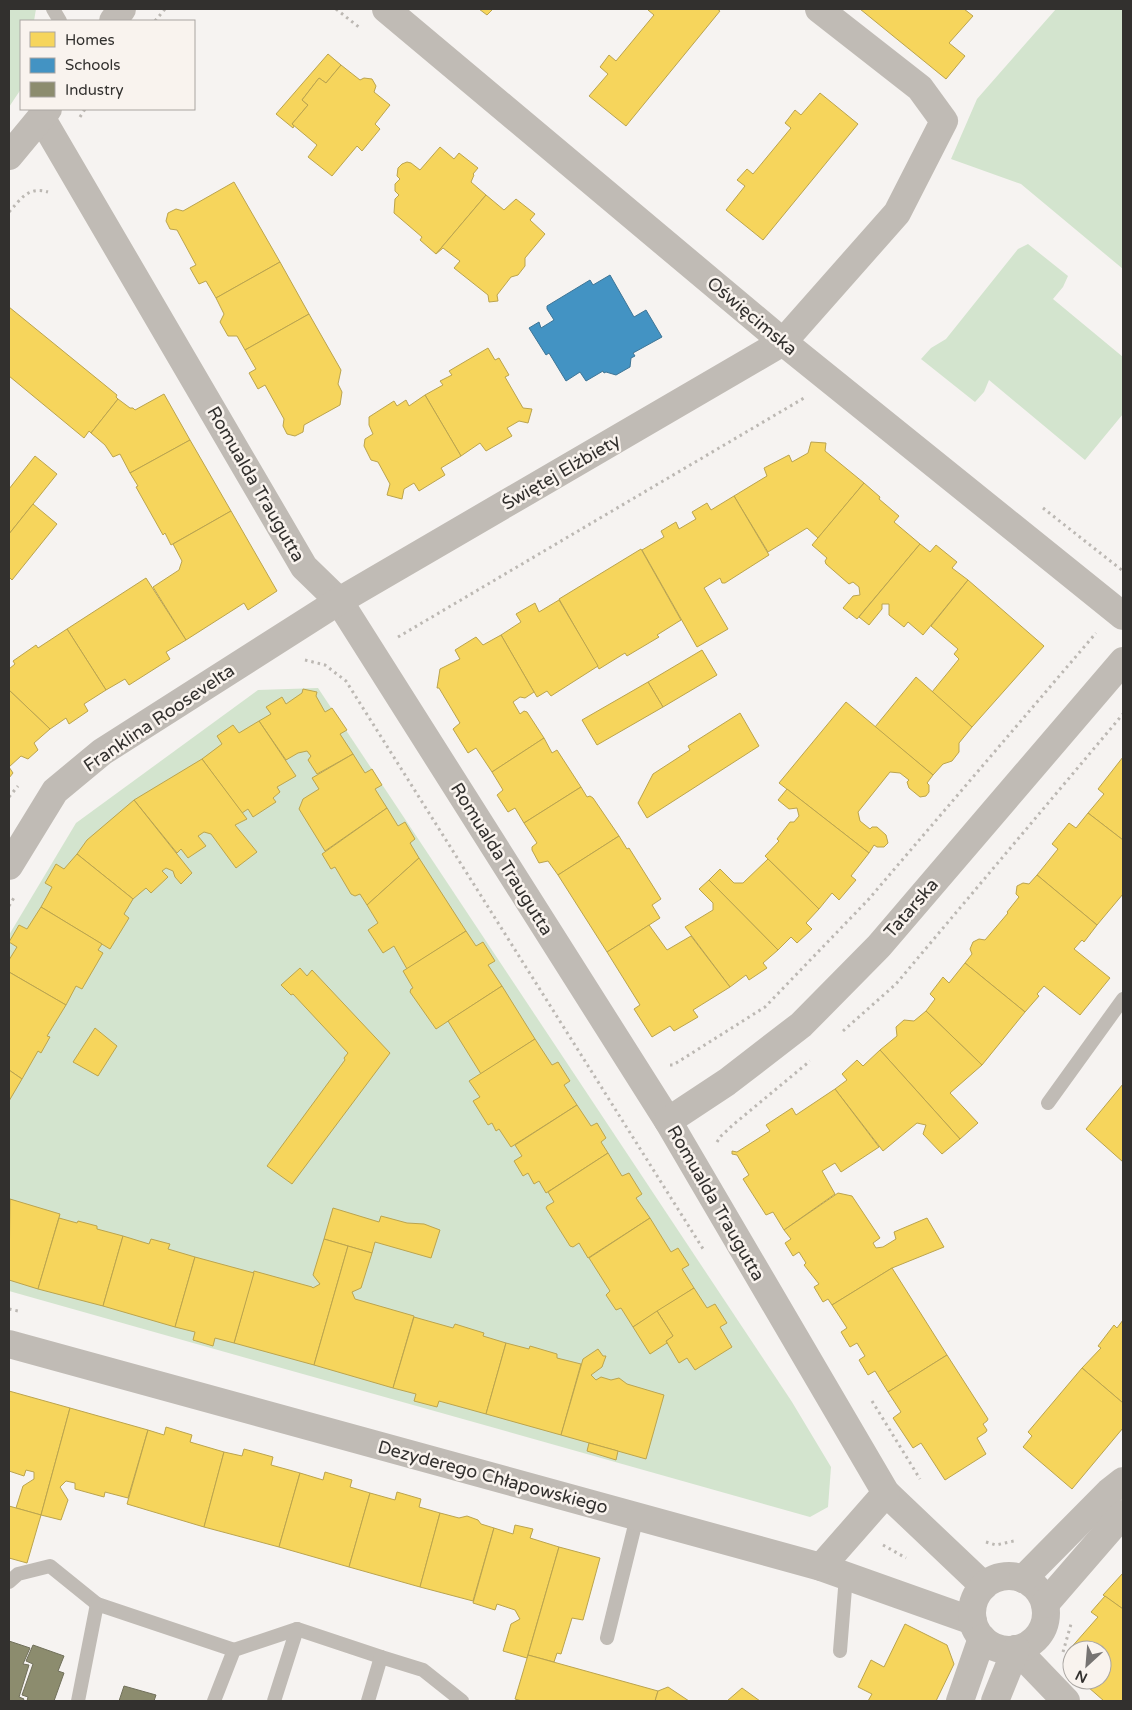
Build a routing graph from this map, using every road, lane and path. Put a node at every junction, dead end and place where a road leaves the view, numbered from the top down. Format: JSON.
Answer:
{"nodes":[{"id":1,"x":53,"y":9,"type":"edge"},
{"id":2,"x":122,"y":9,"type":"edge"},
{"id":3,"x":165,"y":9,"type":"edge"},
{"id":4,"x":336,"y":9,"type":"edge"},
{"id":5,"x":386,"y":9,"type":"edge"},
{"id":6,"x":819,"y":9,"type":"edge"},
{"id":7,"x":59,"y":20,"type":"edge"},
{"id":8,"x":114,"y":20,"type":"edge"},
{"id":9,"x":156,"y":20,"type":"edge"},
{"id":10,"x":367,"y":34,"type":"dead end"},
{"id":11,"x":44,"y":113,"type":"edge"},
{"id":12,"x":9,"y":156,"type":"edge"},
{"id":13,"x":783,"y":342,"type":"junction"},
{"id":14,"x":798,"y":393,"type":"dead end"},
{"id":15,"x":804,"y":398,"type":"junction"},
{"id":16,"x":812,"y":404,"type":"dead end"},
{"id":17,"x":339,"y":601,"type":"junction"},
{"id":18,"x":1123,"y":616,"type":"edge"},
{"id":19,"x":1092,"y":626,"type":"dead end"},
{"id":20,"x":392,"y":640,"type":"dead end"},
{"id":21,"x":303,"y":659,"type":"dead end"},
{"id":22,"x":1123,"y":661,"type":"edge"},
{"id":23,"x":1123,"y":714,"type":"edge"},
{"id":24,"x":14,"y":878,"type":"edge"},
{"id":25,"x":9,"y":906,"type":"edge"},
{"id":26,"x":1123,"y":999,"type":"edge"},
{"id":27,"x":838,"y":1035,"type":"dead end"},
{"id":28,"x":814,"y":1058,"type":"dead end"},
{"id":29,"x":664,"y":1065,"type":"dead end"},
{"id":30,"x":1048,"y":1103,"type":"dead end"},
{"id":31,"x":668,"y":1121,"type":"junction"},
{"id":32,"x":716,"y":1144,"type":"dead end"},
{"id":33,"x":709,"y":1258,"type":"dead end"},
{"id":34,"x":9,"y":1344,"type":"edge"},
{"id":35,"x":867,"y":1394,"type":"dead end"},
{"id":36,"x":1123,"y":1482,"type":"edge"},
{"id":37,"x":924,"y":1486,"type":"dead end"},
{"id":38,"x":886,"y":1493,"type":"junction"},
{"id":39,"x":1123,"y":1514,"type":"edge"},
{"id":40,"x":637,"y":1517,"type":"junction"},
{"id":41,"x":834,"y":1572,"type":"junction"},
{"id":42,"x":1023,"y":1579,"type":"junction"},
{"id":43,"x":9,"y":1582,"type":"edge"},
{"id":44,"x":984,"y":1586,"type":"junction"},
{"id":45,"x":97,"y":1604,"type":"junction"},
{"id":46,"x":1045,"y":1604,"type":"junction"},
{"id":47,"x":1076,"y":1618,"type":"dead end"},
{"id":48,"x":297,"y":1629,"type":"junction"},
{"id":49,"x":978,"y":1629,"type":"junction"},
{"id":50,"x":607,"y":1638,"type":"dead end"},
{"id":51,"x":1066,"y":1640,"type":"edge"},
{"id":52,"x":1016,"y":1649,"type":"junction"},
{"id":53,"x":234,"y":1650,"type":"junction"},
{"id":54,"x":840,"y":1651,"type":"dead end"},
{"id":55,"x":381,"y":1656,"type":"junction"},
{"id":56,"x":78,"y":1701,"type":"edge"},
{"id":57,"x":214,"y":1701,"type":"edge"},
{"id":58,"x":274,"y":1701,"type":"edge"},
{"id":59,"x":368,"y":1701,"type":"edge"},
{"id":60,"x":462,"y":1701,"type":"edge"},
{"id":61,"x":960,"y":1701,"type":"edge"},
{"id":62,"x":994,"y":1701,"type":"edge"},
{"id":63,"x":1066,"y":1701,"type":"edge"}],
"edges":[{"from":1,"to":7,"type":"lane"},
{"from":2,"to":8,"type":"street"},
{"from":3,"to":9,"type":"path"},
{"from":4,"to":10,"type":"path"},
{"from":5,"to":13,"type":"street","name":"Oświęcimska"},
{"from":6,"to":13,"type":"street","name":"Świętej Elżbiety"},
{"from":11,"to":12,"type":"street"},
{"from":11,"to":17,"type":"street","name":"Romualda Traugutta"},
{"from":13,"to":17,"type":"street","name":"Świętej Elżbiety"},
{"from":13,"to":18,"type":"street","name":"Oświęcimska"},
{"from":14,"to":15,"type":"path"},
{"from":15,"to":16,"type":"path"},
{"from":15,"to":20,"type":"path"},
{"from":17,"to":24,"type":"street","name":"Franklina Roosevelta"},
{"from":17,"to":31,"type":"street","name":"Romualda Traugutta"},
{"from":19,"to":29,"type":"path"},
{"from":21,"to":33,"type":"path"},
{"from":22,"to":31,"type":"street","name":"Tatarska"},
{"from":23,"to":27,"type":"path"},
{"from":24,"to":25,"type":"path"},
{"from":26,"to":30,"type":"lane"},
{"from":28,"to":32,"type":"path"},
{"from":31,"to":38,"type":"street","name":"Romualda Traugutta"},
{"from":34,"to":40,"type":"street","name":"Dezyderego Chłapowskiego"},
{"from":35,"to":37,"type":"path"},
{"from":36,"to":42,"type":"street"},
{"from":38,"to":41,"type":"street"},
{"from":38,"to":44,"type":"street","name":"Romualda Traugutta"},
{"from":39,"to":46,"type":"street"},
{"from":40,"to":41,"type":"street","name":"Dezyderego Chłapowskiego"},
{"from":40,"to":50,"type":"lane"},
{"from":41,"to":49,"type":"street","name":"Dezyderego Chłapowskiego"},
{"from":41,"to":54,"type":"lane"},
{"from":42,"to":44,"type":"street"},
{"from":42,"to":46,"type":"street"},
{"from":43,"to":45,"type":"lane"},
{"from":44,"to":49,"type":"street"},
{"from":45,"to":53,"type":"lane"},
{"from":45,"to":56,"type":"lane"},
{"from":46,"to":52,"type":"street"},
{"from":47,"to":51,"type":"path"},
{"from":48,"to":53,"type":"lane"},
{"from":48,"to":55,"type":"lane"},
{"from":48,"to":58,"type":"lane"},
{"from":49,"to":52,"type":"street"},
{"from":49,"to":61,"type":"street"},
{"from":52,"to":62,"type":"street"},
{"from":52,"to":63,"type":"street"},
{"from":53,"to":57,"type":"lane"},
{"from":55,"to":59,"type":"lane"},
{"from":55,"to":60,"type":"lane"}]}
